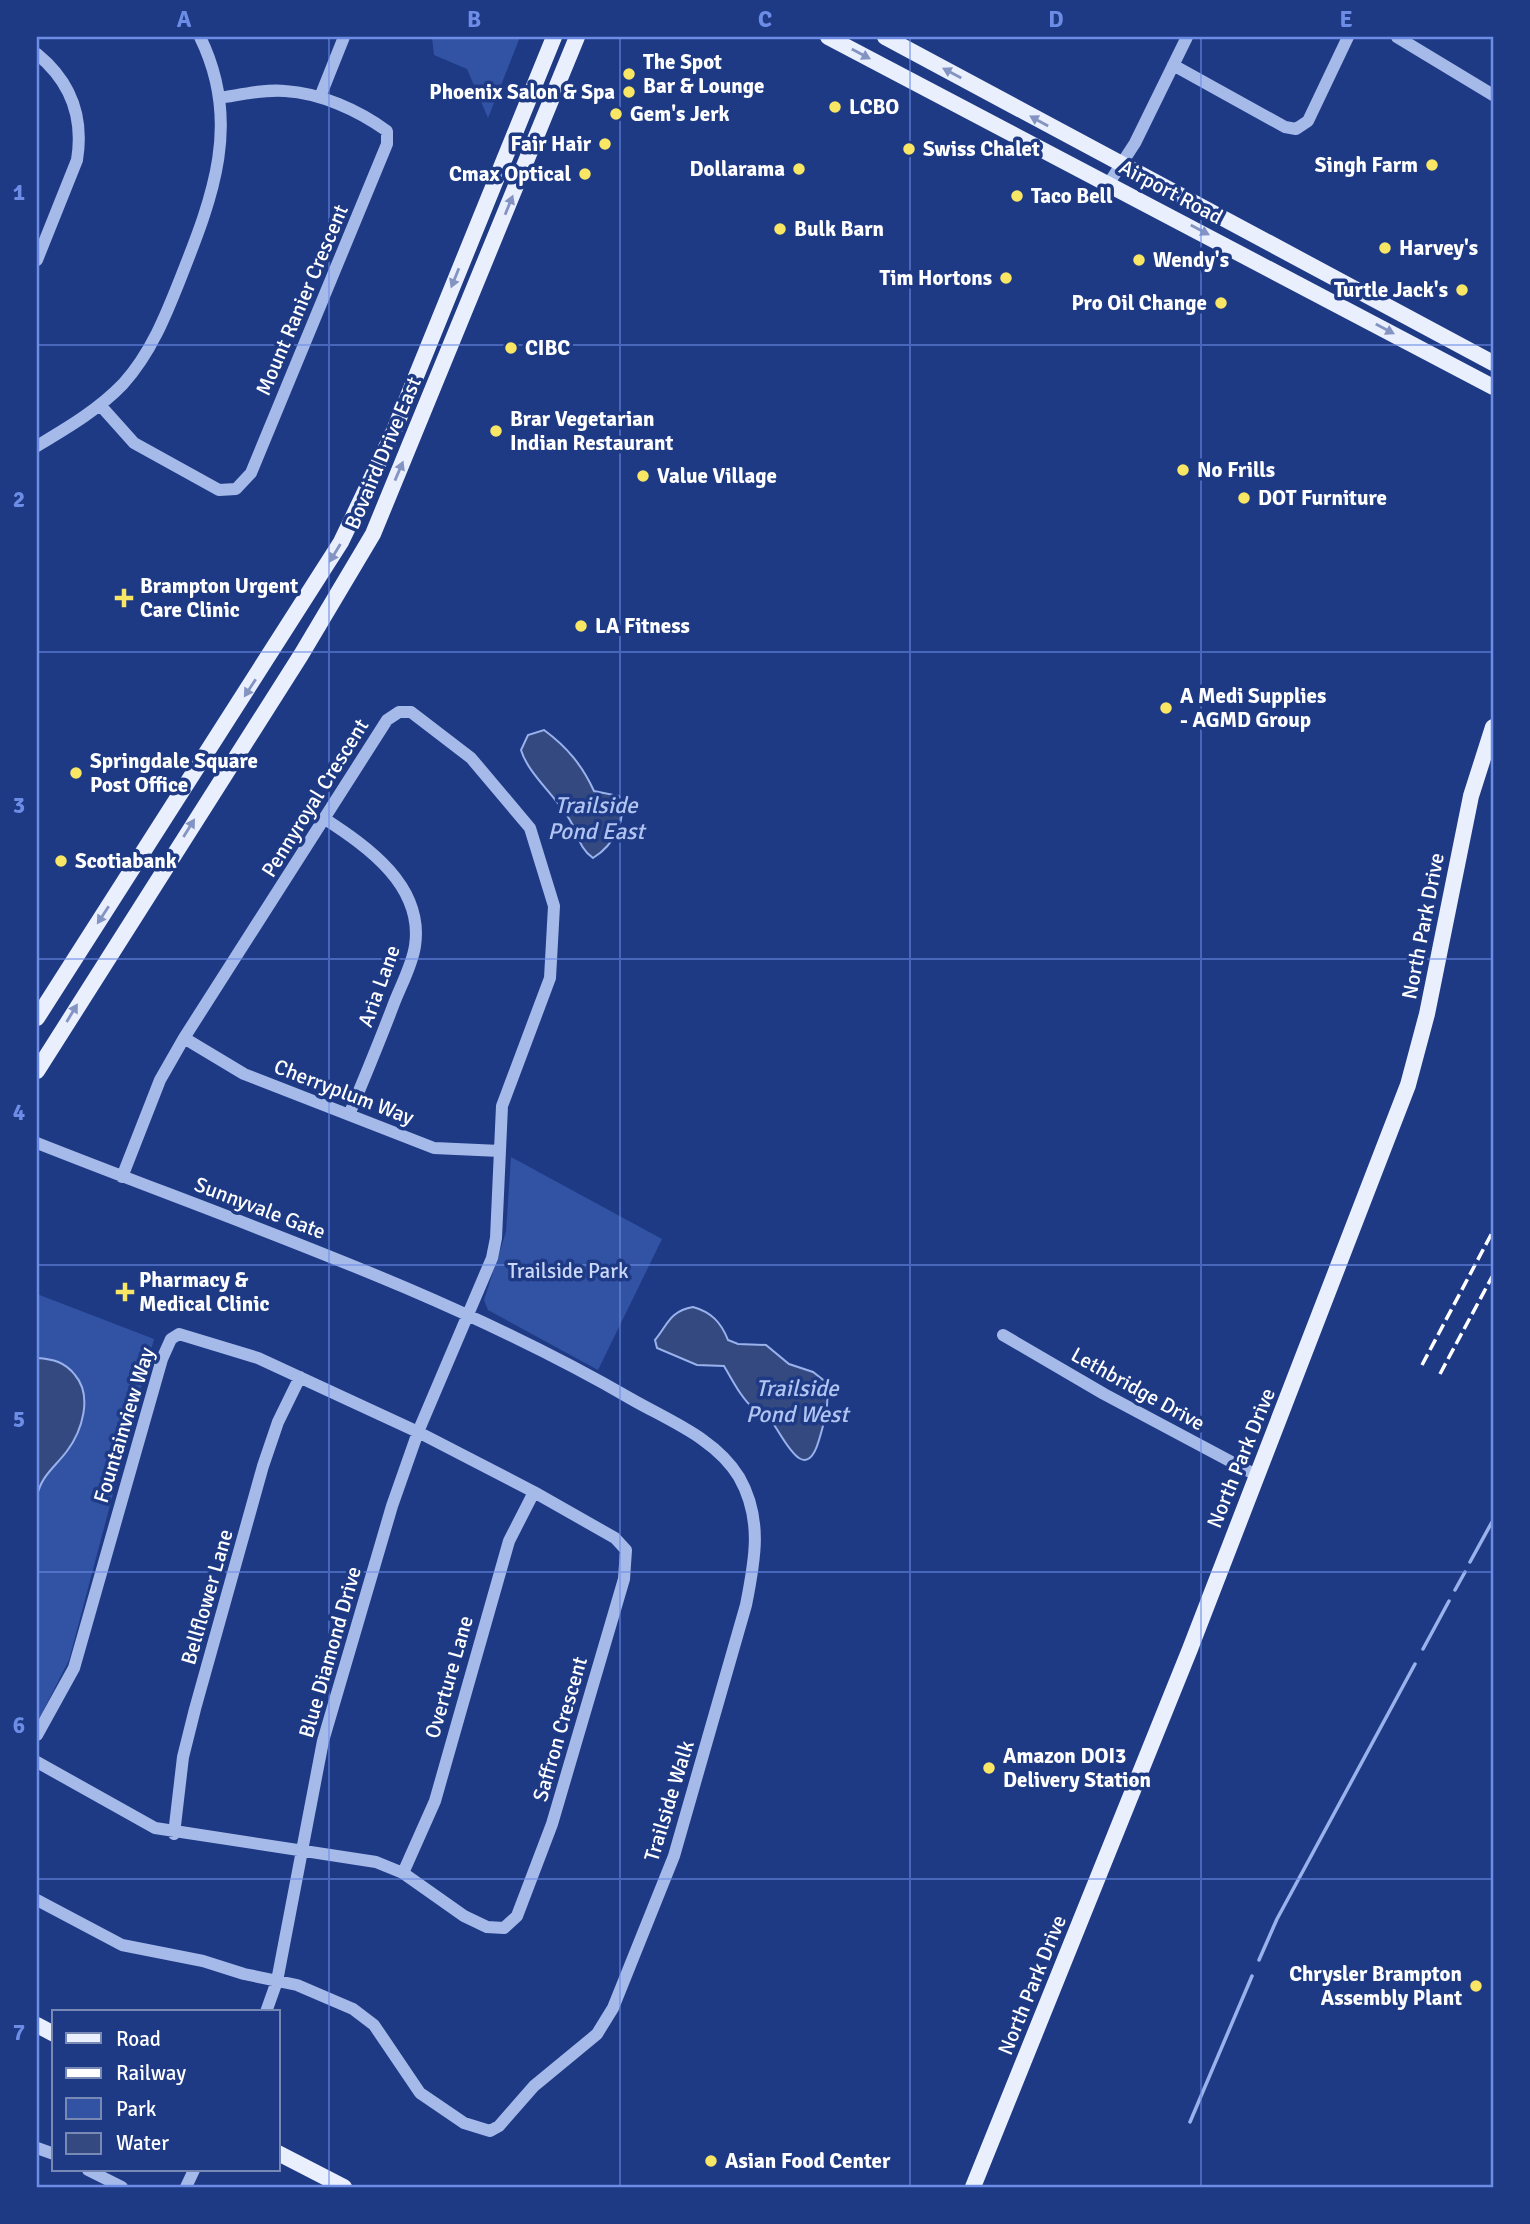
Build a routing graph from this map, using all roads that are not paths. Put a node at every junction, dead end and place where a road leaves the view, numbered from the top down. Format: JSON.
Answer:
{"nodes":[{"id":1,"x":200,"y":37,"type":"edge"},
{"id":2,"x":344,"y":37,"type":"edge"},
{"id":3,"x":554,"y":37,"type":"edge"},
{"id":4,"x":577,"y":37,"type":"edge"},
{"id":5,"x":828,"y":37,"type":"edge"},
{"id":6,"x":885,"y":37,"type":"edge"},
{"id":7,"x":1187,"y":37,"type":"edge"},
{"id":8,"x":1348,"y":37,"type":"edge"},
{"id":9,"x":1397,"y":37,"type":"edge"},
{"id":10,"x":37,"y":54,"type":"edge"},
{"id":11,"x":1173,"y":65,"type":"junction"},
{"id":12,"x":1493,"y":95,"type":"edge"},
{"id":13,"x":320,"y":97,"type":"junction"},
{"id":14,"x":219,"y":98,"type":"junction"},
{"id":15,"x":1121,"y":165,"type":"junction"},
{"id":16,"x":1109,"y":183,"type":"junction"},
{"id":17,"x":37,"y":260,"type":"edge"},
{"id":18,"x":1493,"y":363,"type":"edge"},
{"id":19,"x":1493,"y":387,"type":"edge"},
{"id":20,"x":100,"y":405,"type":"junction"},
{"id":21,"x":37,"y":446,"type":"edge"},
{"id":22,"x":287,"y":631,"type":"junction"},
{"id":23,"x":301,"y":655,"type":"junction"},
{"id":24,"x":1493,"y":727,"type":"edge"},
{"id":25,"x":325,"y":819,"type":"junction"},
{"id":26,"x":37,"y":1018,"type":"edge"},
{"id":27,"x":184,"y":1038,"type":"junction"},
{"id":28,"x":37,"y":1071,"type":"edge"},
{"id":29,"x":349,"y":1115,"type":"junction"},
{"id":30,"x":37,"y":1143,"type":"edge"},
{"id":31,"x":500,"y":1151,"type":"junction"},
{"id":32,"x":122,"y":1177,"type":"junction"},
{"id":33,"x":468,"y":1314,"type":"junction"},
{"id":34,"x":1003,"y":1335,"type":"dead end"},
{"id":35,"x":300,"y":1377,"type":"junction"},
{"id":36,"x":418,"y":1432,"type":"junction"},
{"id":37,"x":1256,"y":1475,"type":"junction"},
{"id":38,"x":534,"y":1492,"type":"junction"},
{"id":39,"x":37,"y":1735,"type":"edge"},
{"id":40,"x":37,"y":1762,"type":"edge"},
{"id":41,"x":174,"y":1833,"type":"junction"},
{"id":42,"x":303,"y":1851,"type":"junction"},
{"id":43,"x":403,"y":1872,"type":"junction"},
{"id":44,"x":37,"y":1900,"type":"edge"},
{"id":45,"x":277,"y":1982,"type":"junction"},
{"id":46,"x":267,"y":2010,"type":"edge"},
{"id":47,"x":280,"y":2154,"type":"edge"},
{"id":48,"x":101,"y":2182,"type":"edge"},
{"id":49,"x":122,"y":2187,"type":"edge"},
{"id":50,"x":344,"y":2187,"type":"edge"},
{"id":51,"x":973,"y":2187,"type":"edge"}],
"edges":[{"from":1,"to":14,"type":"street"},
{"from":2,"to":13,"type":"street"},
{"from":3,"to":22,"type":"main road","name":"Bovaird Drive East","one_way":true},
{"from":23,"to":4,"type":"main road","name":"Bovaird Drive East","one_way":true},
{"from":5,"to":16,"type":"main road","name":"Airport Road","one_way":true},
{"from":15,"to":6,"type":"main road","name":"Airport Road","one_way":true},
{"from":7,"to":11,"type":"street"},
{"from":8,"to":11,"type":"street"},
{"from":9,"to":12,"type":"street"},
{"from":10,"to":17,"type":"street"},
{"from":11,"to":15,"type":"street"},
{"from":13,"to":14,"type":"street","name":"Mount Ranier Crescent"},
{"from":13,"to":20,"type":"street","name":"Mount Ranier Crescent"},
{"from":14,"to":20,"type":"street"},
{"from":15,"to":16,"type":"street"},
{"from":15,"to":18,"type":"main road","name":"Airport Road"},
{"from":16,"to":19,"type":"main road","name":"Airport Road","one_way":true},
{"from":20,"to":21,"type":"street"},
{"from":22,"to":23,"type":"main road"},
{"from":22,"to":26,"type":"main road","name":"Bovaird Drive East","one_way":true},
{"from":28,"to":23,"type":"main road","name":"Bovaird Drive East","one_way":true},
{"from":24,"to":37,"type":"main road","name":"North Park Drive"},
{"from":25,"to":27,"type":"street","name":"Pennyroyal Crescent"},
{"from":25,"to":29,"type":"street","name":"Aria Lane"},
{"from":25,"to":31,"type":"street","name":"Pennyroyal Crescent"},
{"from":27,"to":29,"type":"street","name":"Cherryplum Way"},
{"from":27,"to":32,"type":"street","name":"Pennyroyal Crescent"},
{"from":29,"to":31,"type":"street","name":"Cherryplum Way"},
{"from":30,"to":32,"type":"street","name":"Sunnyvale Gate"},
{"from":31,"to":33,"type":"street","name":"Pennyroyal Crescent"},
{"from":32,"to":33,"type":"street","name":"Sunnyvale Gate"},
{"from":33,"to":36,"type":"street","name":"Blue Diamond Drive"},
{"from":33,"to":45,"type":"street","name":"Trailside Walk"},
{"from":34,"to":37,"type":"street","name":"Lethbridge Drive"},
{"from":35,"to":36,"type":"street","name":"Fountainview Way"},
{"from":35,"to":39,"type":"street","name":"Fountainview Way"},
{"from":35,"to":41,"type":"street","name":"Bellflower Lane"},
{"from":36,"to":38,"type":"street","name":"Saffron Crescent"},
{"from":36,"to":42,"type":"street","name":"Blue Diamond Drive"},
{"from":37,"to":51,"type":"main road","name":"North Park Drive"},
{"from":38,"to":43,"type":"street","name":"Overture Lane"},
{"from":38,"to":43,"type":"street","name":"Saffron Crescent"},
{"from":40,"to":41,"type":"street","name":"Saffron Crescent"},
{"from":41,"to":42,"type":"street","name":"Saffron Crescent"},
{"from":42,"to":43,"type":"street","name":"Saffron Crescent"},
{"from":42,"to":45,"type":"street","name":"Blue Diamond Drive"},
{"from":44,"to":45,"type":"street"},
{"from":45,"to":46,"type":"street","name":"Blue Diamond Drive"},
{"from":47,"to":50,"type":"main road"},
{"from":48,"to":49,"type":"street"}]}
